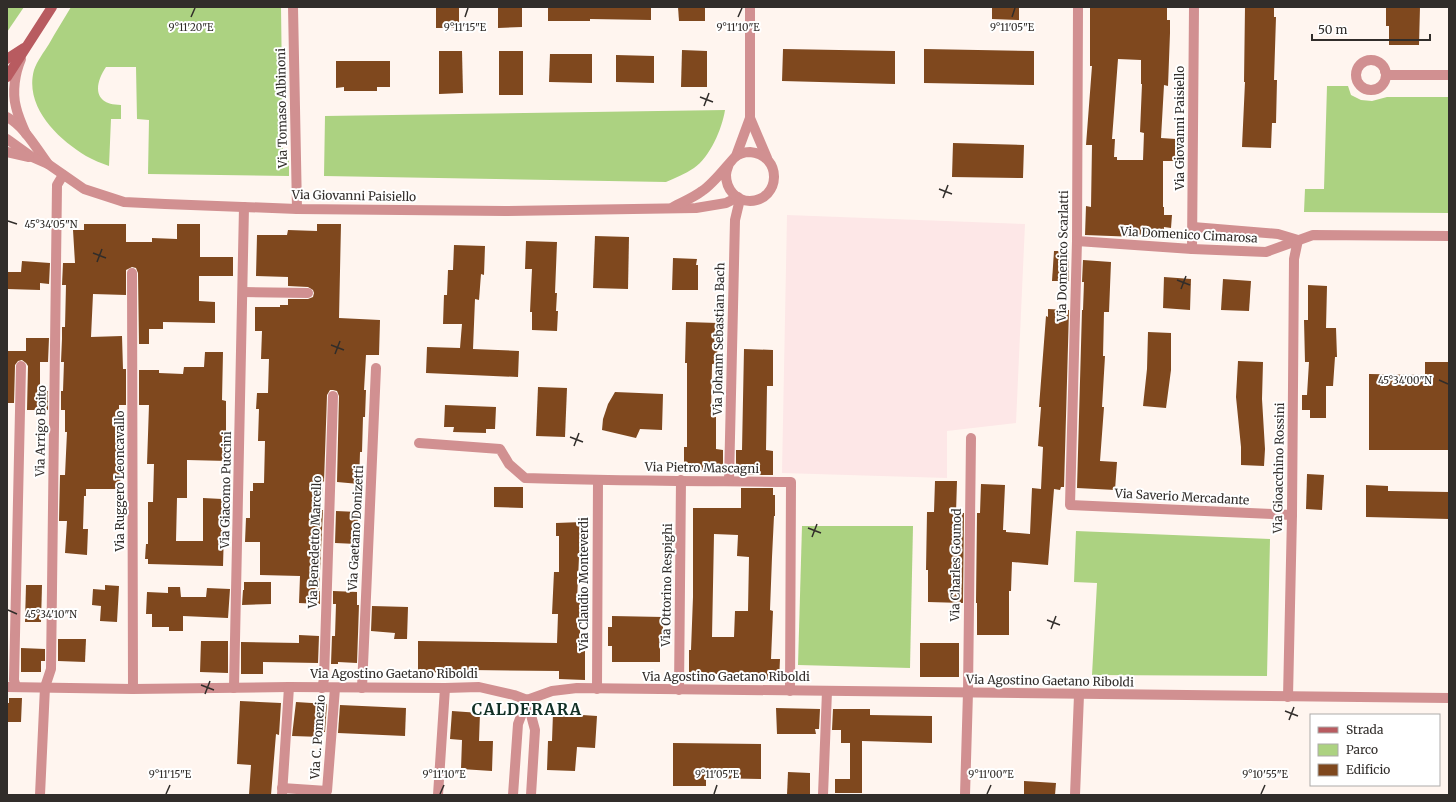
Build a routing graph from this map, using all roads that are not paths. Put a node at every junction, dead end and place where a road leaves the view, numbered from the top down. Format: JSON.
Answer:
{"nodes":[{"id":1,"x":52,"y":7,"type":"edge"},
{"id":2,"x":293,"y":7,"type":"edge"},
{"id":3,"x":750,"y":7,"type":"edge"},
{"id":4,"x":1078,"y":7,"type":"edge"},
{"id":5,"x":1194,"y":7,"type":"edge"},
{"id":6,"x":27,"y":46,"type":"junction"},
{"id":7,"x":7,"y":59,"type":"edge"},
{"id":8,"x":1385,"y":71,"type":"dead end"},
{"id":9,"x":1449,"y":75,"type":"edge"},
{"id":10,"x":7,"y":77,"type":"edge"},
{"id":11,"x":7,"y":116,"type":"edge"},
{"id":12,"x":750,"y":118,"type":"junction"},
{"id":13,"x":26,"y":134,"type":"junction"},
{"id":14,"x":7,"y":139,"type":"edge"},
{"id":15,"x":7,"y":152,"type":"edge"},
{"id":16,"x":736,"y":156,"type":"junction"},
{"id":17,"x":32,"y":157,"type":"junction"},
{"id":18,"x":767,"y":158,"type":"junction"},
{"id":19,"x":48,"y":164,"type":"junction"},
{"id":20,"x":729,"y":164,"type":"junction"},
{"id":21,"x":63,"y":175,"type":"junction"},
{"id":22,"x":739,"y":198,"type":"junction"},
{"id":23,"x":244,"y":207,"type":"junction"},
{"id":24,"x":297,"y":209,"type":"junction"},
{"id":25,"x":669,"y":209,"type":"junction"},
{"id":26,"x":1193,"y":227,"type":"junction"},
{"id":27,"x":1449,"y":236,"type":"edge"},
{"id":28,"x":1298,"y":240,"type":"junction"},
{"id":29,"x":1077,"y":241,"type":"junction"},
{"id":30,"x":1192,"y":249,"type":"junction"},
{"id":31,"x":132,"y":273,"type":"dead end"},
{"id":32,"x":243,"y":292,"type":"junction"},
{"id":33,"x":308,"y":293,"type":"dead end"},
{"id":34,"x":22,"y":366,"type":"dead end"},
{"id":35,"x":376,"y":368,"type":"dead end"},
{"id":36,"x":333,"y":396,"type":"dead end"},
{"id":37,"x":971,"y":438,"type":"dead end"},
{"id":38,"x":419,"y":443,"type":"dead end"},
{"id":39,"x":598,"y":480,"type":"junction"},
{"id":40,"x":681,"y":480,"type":"junction"},
{"id":41,"x":728,"y":481,"type":"junction"},
{"id":42,"x":1070,"y":505,"type":"joint"},
{"id":43,"x":1292,"y":515,"type":"junction"},
{"id":44,"x":47,"y":684,"type":"junction"},
{"id":45,"x":234,"y":684,"type":"junction"},
{"id":46,"x":11,"y":687,"type":"edge"},
{"id":47,"x":289,"y":687,"type":"junction"},
{"id":48,"x":322,"y":688,"type":"junction"},
{"id":49,"x":335,"y":688,"type":"junction"},
{"id":50,"x":362,"y":688,"type":"junction"},
{"id":51,"x":445,"y":688,"type":"junction"},
{"id":52,"x":133,"y":689,"type":"junction"},
{"id":53,"x":597,"y":689,"type":"junction"},
{"id":54,"x":679,"y":690,"type":"junction"},
{"id":55,"x":790,"y":691,"type":"junction"},
{"id":56,"x":827,"y":691,"type":"junction"},
{"id":57,"x":968,"y":692,"type":"junction"},
{"id":58,"x":1079,"y":695,"type":"junction"},
{"id":59,"x":1288,"y":697,"type":"junction"},
{"id":60,"x":1449,"y":698,"type":"edge"},
{"id":61,"x":527,"y":700,"type":"junction"},
{"id":62,"x":282,"y":792,"type":"edge"},
{"id":63,"x":40,"y":795,"type":"edge"},
{"id":64,"x":438,"y":795,"type":"edge"},
{"id":65,"x":513,"y":795,"type":"edge"},
{"id":66,"x":531,"y":795,"type":"edge"},
{"id":67,"x":823,"y":795,"type":"edge"},
{"id":68,"x":965,"y":795,"type":"edge"},
{"id":69,"x":1075,"y":795,"type":"edge"}],
"edges":[{"from":1,"to":6,"type":"main road"},
{"from":2,"to":24,"type":"street","name":"Via Tomaso Albinoni"},
{"from":3,"to":12,"type":"street"},
{"from":4,"to":29,"type":"street","name":"Via Domenico Scarlatti"},
{"from":5,"to":26,"type":"street","name":"Via Giovanni Paisiello"},
{"from":6,"to":7,"type":"main road"},
{"from":6,"to":10,"type":"main road"},
{"from":6,"to":13,"type":"street"},
{"from":8,"to":9,"type":"street"},
{"from":11,"to":13,"type":"street"},
{"from":12,"to":16,"type":"street"},
{"from":12,"to":18,"type":"street"},
{"from":13,"to":19,"type":"street"},
{"from":14,"to":17,"type":"street"},
{"from":15,"to":17,"type":"street"},
{"from":16,"to":18,"type":"street"},
{"from":16,"to":20,"type":"street"},
{"from":17,"to":19,"type":"street"},
{"from":18,"to":22,"type":"street"},
{"from":19,"to":21,"type":"street","name":"Via Giovanni Paisiello"},
{"from":20,"to":22,"type":"street"},
{"from":20,"to":25,"type":"street","name":"Via Giovanni Paisiello"},
{"from":21,"to":23,"type":"street","name":"Via Giovanni Paisiello"},
{"from":21,"to":44,"type":"street","name":"Via Arrigo Boito"},
{"from":22,"to":25,"type":"street","name":"Via Giovanni Paisiello"},
{"from":22,"to":41,"type":"street","name":"Via Johann Sebastian Bach"},
{"from":23,"to":24,"type":"street","name":"Via Giovanni Paisiello"},
{"from":23,"to":32,"type":"street","name":"Via Giacomo Puccini"},
{"from":24,"to":25,"type":"street","name":"Via Giovanni Paisiello"},
{"from":26,"to":28,"type":"street","name":"Via Domenico Cimarosa"},
{"from":26,"to":30,"type":"street","name":"Via Giovanni Paisiello"},
{"from":27,"to":28,"type":"street","name":"Via Domenico Cimarosa"},
{"from":28,"to":30,"type":"street","name":"Via Domenico Cimarosa"},
{"from":28,"to":43,"type":"street","name":"Via Gioacchino Rossini"},
{"from":29,"to":30,"type":"street","name":"Via Domenico Cimarosa"},
{"from":29,"to":42,"type":"street","name":"Via Domenico Scarlatti"},
{"from":31,"to":52,"type":"street","name":"Via Ruggero Leoncavallo"},
{"from":32,"to":33,"type":"street"},
{"from":32,"to":45,"type":"street","name":"Via Giacomo Puccini"},
{"from":34,"to":46,"type":"street"},
{"from":35,"to":50,"type":"street","name":"Via Gaetano Donizetti"},
{"from":36,"to":48,"type":"street","name":"Via Benedetto Marcello"},
{"from":37,"to":57,"type":"street","name":"Via Charles Gounod"},
{"from":38,"to":39,"type":"street","name":"Via Pietro Mascagni"},
{"from":39,"to":40,"type":"street","name":"Via Pietro Mascagni"},
{"from":39,"to":53,"type":"street","name":"Via Claudio Monteverdi"},
{"from":40,"to":41,"type":"street","name":"Via Pietro Mascagni"},
{"from":40,"to":54,"type":"street","name":"Via Ottorino Respighi"},
{"from":41,"to":55,"type":"street","name":"Via Pietro Mascagni"},
{"from":42,"to":43,"type":"street","name":"Via Saverio Mercadante"},
{"from":43,"to":59,"type":"street","name":"Via Gioacchino Rossini"},
{"from":44,"to":46,"type":"street","name":"Via Agostino Gaetano Riboldi"},
{"from":44,"to":52,"type":"street","name":"Via Agostino Gaetano Riboldi"},
{"from":44,"to":63,"type":"street","name":"Via Arrigo Boito"},
{"from":45,"to":47,"type":"street","name":"Via Agostino Gaetano Riboldi"},
{"from":45,"to":52,"type":"street","name":"Via Agostino Gaetano Riboldi"},
{"from":47,"to":48,"type":"street","name":"Via Agostino Gaetano Riboldi"},
{"from":47,"to":62,"type":"street"},
{"from":48,"to":49,"type":"street","name":"Via Agostino Gaetano Riboldi"},
{"from":49,"to":50,"type":"street","name":"Via Agostino Gaetano Riboldi"},
{"from":49,"to":62,"type":"street","name":"Via C. Pomezio"},
{"from":50,"to":51,"type":"street","name":"Via Agostino Gaetano Riboldi"},
{"from":51,"to":61,"type":"street","name":"Via Agostino Gaetano Riboldi"},
{"from":51,"to":64,"type":"street"},
{"from":53,"to":54,"type":"street","name":"Via Agostino Gaetano Riboldi"},
{"from":53,"to":61,"type":"street","name":"Via Agostino Gaetano Riboldi"},
{"from":54,"to":55,"type":"street","name":"Via Agostino Gaetano Riboldi"},
{"from":55,"to":56,"type":"street","name":"Via Agostino Gaetano Riboldi"},
{"from":56,"to":57,"type":"street","name":"Via Agostino Gaetano Riboldi"},
{"from":56,"to":67,"type":"street"},
{"from":57,"to":58,"type":"street","name":"Via Agostino Gaetano Riboldi"},
{"from":57,"to":68,"type":"street","name":"Via Charles Gounod"},
{"from":58,"to":59,"type":"street","name":"Via Agostino Gaetano Riboldi"},
{"from":58,"to":69,"type":"street"},
{"from":59,"to":60,"type":"street","name":"Via Agostino Gaetano Riboldi"},
{"from":61,"to":65,"type":"street"},
{"from":61,"to":66,"type":"street"}]}
